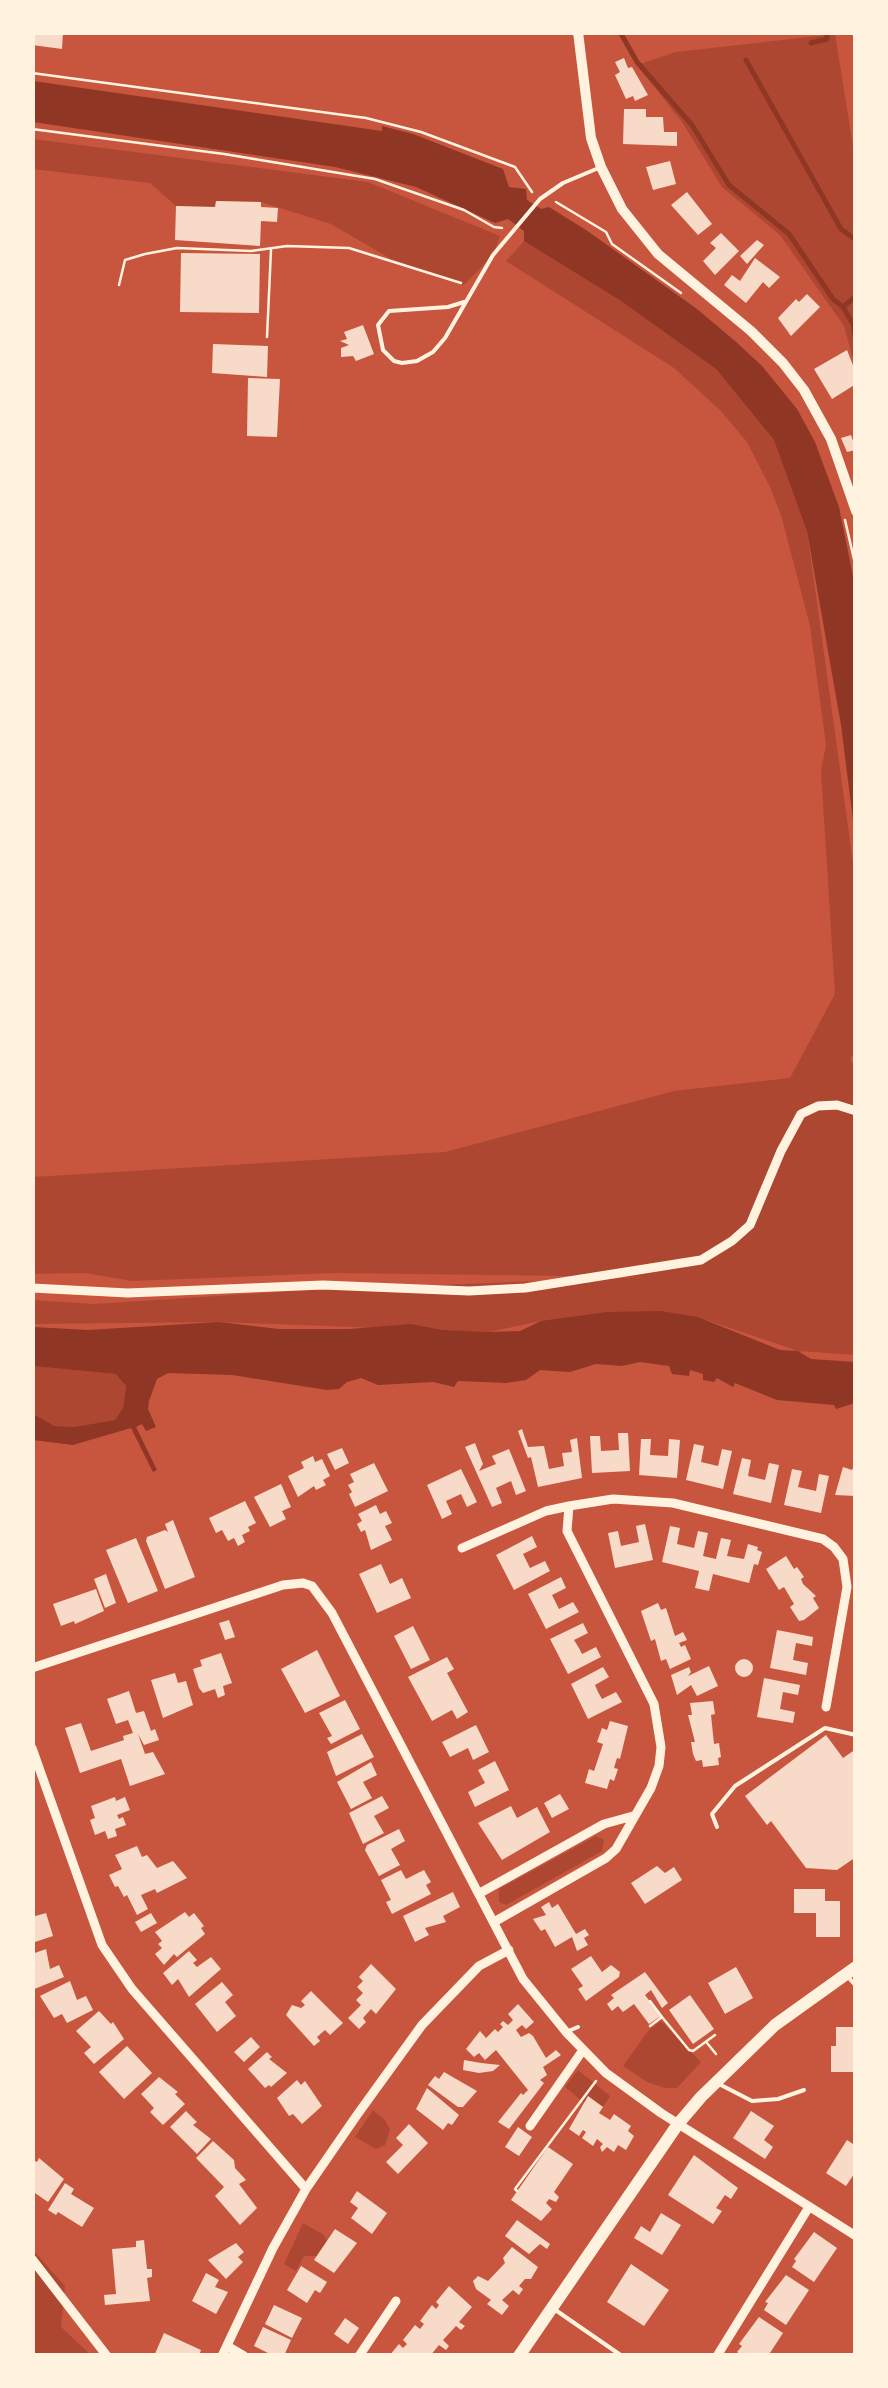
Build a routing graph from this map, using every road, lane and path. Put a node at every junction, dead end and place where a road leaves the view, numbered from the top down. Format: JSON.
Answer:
{"nodes":[{"id":1,"x":578,"y":32,"type":"edge"},
{"id":2,"x":32,"y":72,"type":"edge"},
{"id":3,"x":32,"y":129,"type":"edge"},
{"id":4,"x":601,"y":167,"type":"junction"},
{"id":5,"x":533,"y":194,"type":"dead end"},
{"id":6,"x":540,"y":199,"type":"junction"},
{"id":7,"x":513,"y":228,"type":"junction"},
{"id":8,"x":271,"y":249,"type":"junction"},
{"id":9,"x":119,"y":285,"type":"dead end"},
{"id":10,"x":472,"y":286,"type":"junction"},
{"id":11,"x":687,"y":297,"type":"dead end"},
{"id":12,"x":464,"y":302,"type":"junction"},
{"id":13,"x":267,"y":338,"type":"dead end"},
{"id":14,"x":856,"y":510,"type":"edge"},
{"id":15,"x":846,"y":520,"type":"dead end"},
{"id":16,"x":856,"y":568,"type":"edge"},
{"id":17,"x":856,"y":1110,"type":"edge"},
{"id":18,"x":32,"y":1288,"type":"edge"},
{"id":19,"x":568,"y":1506,"type":"junction"},
{"id":20,"x":462,"y":1548,"type":"dead end"},
{"id":21,"x":32,"y":1668,"type":"edge"},
{"id":22,"x":826,"y":1707,"type":"dead end"},
{"id":23,"x":856,"y":1735,"type":"edge"},
{"id":24,"x":32,"y":1748,"type":"edge"},
{"id":25,"x":633,"y":1816,"type":"junction"},
{"id":26,"x":716,"y":1827,"type":"dead end"},
{"id":27,"x":480,"y":1893,"type":"junction"},
{"id":28,"x":494,"y":1922,"type":"junction"},
{"id":29,"x":509,"y":1950,"type":"junction"},
{"id":30,"x":852,"y":1976,"type":"edge"},
{"id":31,"x":650,"y":2001,"type":"dead end"},
{"id":32,"x":662,"y":2016,"type":"junction"},
{"id":33,"x":650,"y":2026,"type":"dead end"},
{"id":34,"x":578,"y":2027,"type":"dead end"},
{"id":35,"x":566,"y":2032,"type":"junction"},
{"id":36,"x":716,"y":2035,"type":"dead end"},
{"id":37,"x":706,"y":2042,"type":"junction"},
{"id":38,"x":583,"y":2050,"type":"junction"},
{"id":39,"x":716,"y":2054,"type":"dead end"},
{"id":40,"x":604,"y":2070,"type":"junction"},
{"id":41,"x":715,"y":2081,"type":"junction"},
{"id":42,"x":804,"y":2090,"type":"dead end"},
{"id":43,"x":678,"y":2124,"type":"junction"},
{"id":44,"x":530,"y":2126,"type":"dead end"},
{"id":45,"x":306,"y":2189,"type":"junction"},
{"id":46,"x":517,"y":2191,"type":"dead end"},
{"id":47,"x":810,"y":2207,"type":"junction"},
{"id":48,"x":856,"y":2220,"type":"edge"},
{"id":49,"x":852,"y":2234,"type":"edge"},
{"id":50,"x":32,"y":2260,"type":"edge"},
{"id":51,"x":396,"y":2302,"type":"dead end"},
{"id":52,"x":554,"y":2309,"type":"junction"},
{"id":53,"x":224,"y":2351,"type":"edge"},
{"id":54,"x":107,"y":2356,"type":"edge"},
{"id":55,"x":244,"y":2356,"type":"edge"},
{"id":56,"x":359,"y":2356,"type":"edge"},
{"id":57,"x":519,"y":2356,"type":"edge"},
{"id":58,"x":622,"y":2356,"type":"edge"},
{"id":59,"x":717,"y":2356,"type":"edge"}],
"edges":[{"from":1,"to":4,"type":"street"},
{"from":2,"to":5,"type":"path"},
{"from":3,"to":7,"type":"path"},
{"from":4,"to":6,"type":"lane"},
{"from":4,"to":14,"type":"street"},
{"from":6,"to":7,"type":"lane"},
{"from":6,"to":11,"type":"path"},
{"from":7,"to":10,"type":"lane"},
{"from":8,"to":9,"type":"path"},
{"from":8,"to":10,"type":"path"},
{"from":8,"to":13,"type":"path"},
{"from":10,"to":12,"type":"lane"},
{"from":12,"to":12,"type":"lane"},
{"from":15,"to":16,"type":"path"},
{"from":17,"to":18,"type":"street"},
{"from":19,"to":20,"type":"street"},
{"from":19,"to":22,"type":"street"},
{"from":19,"to":25,"type":"street"},
{"from":21,"to":27,"type":"street"},
{"from":23,"to":26,"type":"lane"},
{"from":24,"to":45,"type":"street"},
{"from":25,"to":27,"type":"street"},
{"from":25,"to":28,"type":"street"},
{"from":27,"to":28,"type":"street"},
{"from":28,"to":29,"type":"street"},
{"from":29,"to":35,"type":"street"},
{"from":29,"to":45,"type":"street"},
{"from":30,"to":41,"type":"main road"},
{"from":31,"to":32,"type":"path"},
{"from":32,"to":33,"type":"path"},
{"from":32,"to":37,"type":"path"},
{"from":34,"to":35,"type":"lane"},
{"from":35,"to":38,"type":"street"},
{"from":36,"to":37,"type":"path"},
{"from":37,"to":39,"type":"path"},
{"from":38,"to":40,"type":"street"},
{"from":38,"to":44,"type":"street"},
{"from":40,"to":43,"type":"street"},
{"from":40,"to":46,"type":"path"},
{"from":41,"to":42,"type":"lane"},
{"from":41,"to":43,"type":"main road"},
{"from":43,"to":47,"type":"street"},
{"from":43,"to":52,"type":"main road"},
{"from":45,"to":53,"type":"street"},
{"from":47,"to":49,"type":"street"},
{"from":47,"to":59,"type":"street"},
{"from":48,"to":49,"type":"street"},
{"from":50,"to":54,"type":"street"},
{"from":51,"to":56,"type":"street"},
{"from":52,"to":57,"type":"main road"},
{"from":52,"to":58,"type":"lane"},
{"from":53,"to":55,"type":"street"}]}
